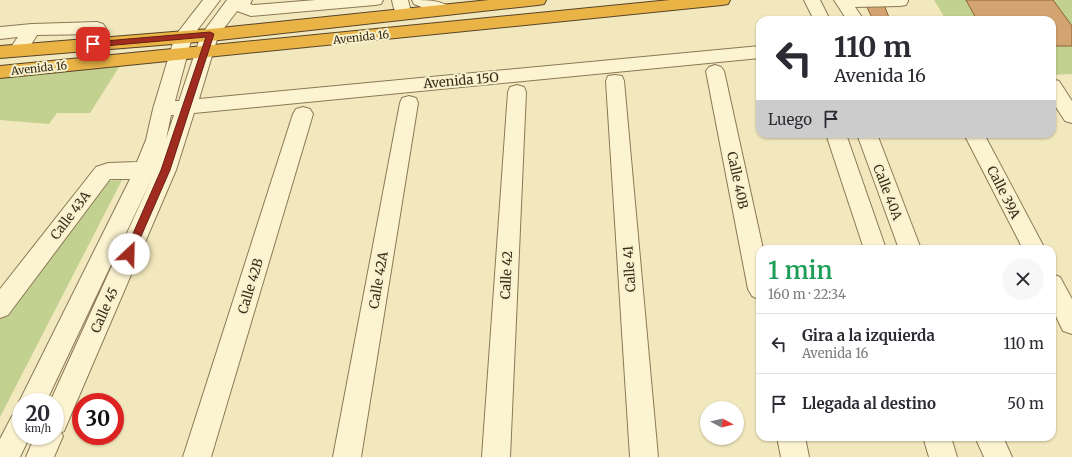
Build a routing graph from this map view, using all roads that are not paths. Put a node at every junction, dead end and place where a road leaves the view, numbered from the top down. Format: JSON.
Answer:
{"nodes":[{"id":1,"x":212,"y":0,"type":"edge"},
{"id":2,"x":236,"y":0,"type":"edge"},
{"id":3,"x":244,"y":0,"type":"edge"},
{"id":4,"x":375,"y":0,"type":"edge"},
{"id":5,"x":420,"y":0,"type":"edge"},
{"id":6,"x":538,"y":0,"type":"edge"},
{"id":7,"x":722,"y":0,"type":"edge"},
{"id":8,"x":812,"y":0,"type":"edge"},
{"id":9,"x":843,"y":1,"type":"edge"},
{"id":10,"x":900,"y":5,"type":"edge"},
{"id":11,"x":403,"y":7,"type":"edge"},
{"id":12,"x":445,"y":10,"type":"junction"},
{"id":13,"x":820,"y":16,"type":"edge"},
{"id":14,"x":853,"y":16,"type":"edge"},
{"id":15,"x":97,"y":28,"type":"dead end"},
{"id":16,"x":32,"y":30,"type":"junction"},
{"id":17,"x":0,"y":33,"type":"edge"},
{"id":18,"x":207,"y":44,"type":"junction"},
{"id":19,"x":180,"y":46,"type":"junction"},
{"id":20,"x":17,"y":51,"type":"junction"},
{"id":21,"x":0,"y":52,"type":"edge"},
{"id":22,"x":756,"y":52,"type":"edge"},
{"id":23,"x":715,"y":71,"type":"dead end"},
{"id":24,"x":0,"y":72,"type":"edge"},
{"id":25,"x":615,"y":82,"type":"dead end"},
{"id":26,"x":517,"y":92,"type":"dead end"},
{"id":27,"x":1056,"y":92,"type":"edge"},
{"id":28,"x":409,"y":103,"type":"dead end"},
{"id":29,"x":187,"y":106,"type":"junction"},
{"id":30,"x":163,"y":109,"type":"junction"},
{"id":31,"x":303,"y":114,"type":"dead end"},
{"id":32,"x":1072,"y":116,"type":"edge"},
{"id":33,"x":837,"y":138,"type":"edge"},
{"id":34,"x":869,"y":138,"type":"edge"},
{"id":35,"x":976,"y":138,"type":"edge"},
{"id":36,"x":156,"y":170,"type":"junction"},
{"id":37,"x":873,"y":245,"type":"edge"},
{"id":38,"x":909,"y":245,"type":"edge"},
{"id":39,"x":1032,"y":245,"type":"edge"},
{"id":40,"x":756,"y":270,"type":"edge"},
{"id":41,"x":1056,"y":292,"type":"edge"},
{"id":42,"x":0,"y":307,"type":"edge"},
{"id":43,"x":1072,"y":323,"type":"edge"},
{"id":44,"x":37,"y":393,"type":"edge"},
{"id":45,"x":64,"y":400,"type":"edge"},
{"id":46,"x":791,"y":441,"type":"edge"},
{"id":47,"x":938,"y":441,"type":"edge"},
{"id":48,"x":991,"y":441,"type":"edge"},
{"id":49,"x":12,"y":444,"type":"edge"},
{"id":50,"x":45,"y":445,"type":"edge"},
{"id":51,"x":6,"y":457,"type":"edge"},
{"id":52,"x":40,"y":457,"type":"edge"},
{"id":53,"x":197,"y":457,"type":"edge"},
{"id":54,"x":347,"y":457,"type":"edge"},
{"id":55,"x":496,"y":457,"type":"edge"},
{"id":56,"x":644,"y":457,"type":"edge"},
{"id":57,"x":795,"y":457,"type":"edge"},
{"id":58,"x":943,"y":457,"type":"edge"},
{"id":59,"x":998,"y":457,"type":"edge"}],
"edges":[{"from":1,"to":19,"type":"street","name":"Calle 45"},
{"from":2,"to":18,"type":"street","name":"Calle 45"},
{"from":3,"to":4,"type":"street"},
{"from":5,"to":12,"type":"street"},
{"from":6,"to":12,"type":"highway","name":"Avenida 16"},
{"from":7,"to":18,"type":"highway","name":"Avenida 16"},
{"from":8,"to":13,"type":"street"},
{"from":9,"to":10,"type":"street"},
{"from":9,"to":14,"type":"street"},
{"from":11,"to":12,"type":"highway","name":"Avenida 16"},
{"from":11,"to":18,"type":"highway","name":"Avenida 16"},
{"from":15,"to":16,"type":"street"},
{"from":16,"to":17,"type":"street"},
{"from":16,"to":20,"type":"street"},
{"from":18,"to":19,"type":"highway","name":"Avenida 16"},
{"from":18,"to":29,"type":"street","name":"Calle 45"},
{"from":19,"to":20,"type":"highway","name":"Avenida 16"},
{"from":19,"to":24,"type":"highway","name":"Avenida 16"},
{"from":19,"to":30,"type":"street","name":"Calle 45"},
{"from":20,"to":21,"type":"highway","name":"Avenida 16"},
{"from":22,"to":29,"type":"street","name":"Avenida 15O"},
{"from":23,"to":40,"type":"street","name":"Calle 40B"},
{"from":25,"to":56,"type":"street","name":"Calle 41"},
{"from":26,"to":55,"type":"street","name":"Calle 42"},
{"from":27,"to":32,"type":"street"},
{"from":28,"to":54,"type":"street","name":"Calle 42A"},
{"from":29,"to":30,"type":"street","name":"Avenida 15O"},
{"from":29,"to":36,"type":"street","name":"Calle 45"},
{"from":30,"to":36,"type":"street","name":"Calle 45"},
{"from":31,"to":53,"type":"street","name":"Calle 42B"},
{"from":33,"to":37,"type":"street"},
{"from":34,"to":38,"type":"street","name":"Calle 40A"},
{"from":35,"to":39,"type":"street","name":"Calle 39A"},
{"from":36,"to":42,"type":"street","name":"Calle 43A"},
{"from":36,"to":44,"type":"street","name":"Calle 45"},
{"from":36,"to":45,"type":"street","name":"Calle 45"},
{"from":37,"to":38,"type":"street"},
{"from":41,"to":43,"type":"street"},
{"from":46,"to":57,"type":"street"},
{"from":47,"to":58,"type":"street"},
{"from":48,"to":59,"type":"street"},
{"from":49,"to":51,"type":"street"},
{"from":50,"to":52,"type":"street"}]}
